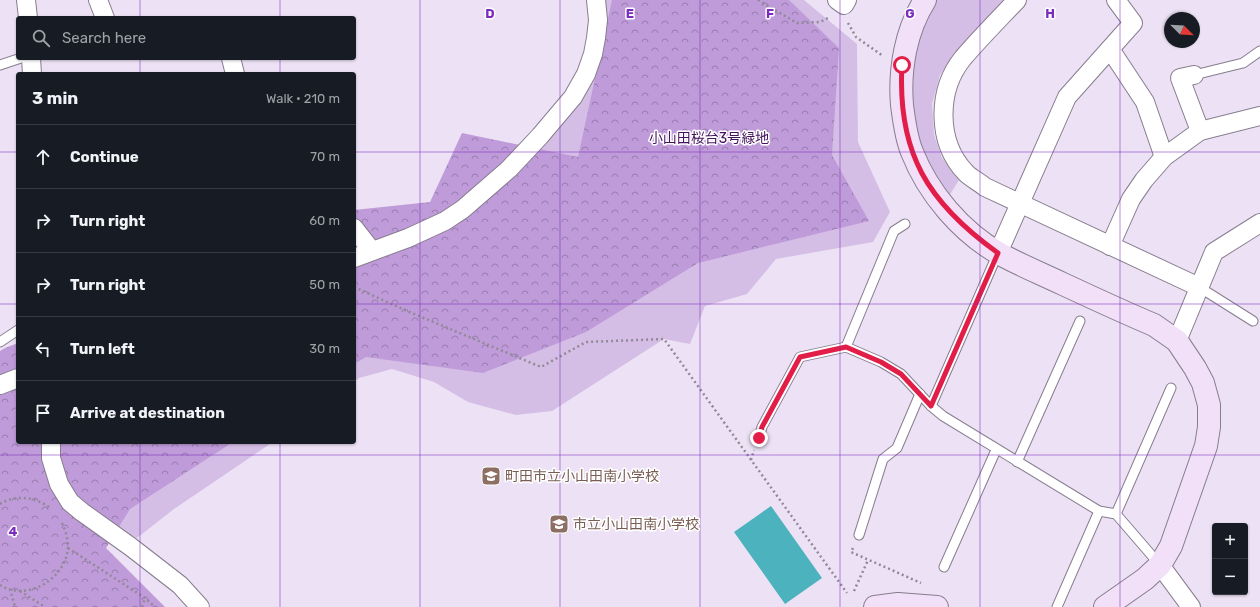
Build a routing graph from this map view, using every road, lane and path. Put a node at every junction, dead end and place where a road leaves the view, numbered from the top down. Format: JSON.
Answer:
{"nodes":[{"id":1,"x":26,"y":0,"type":"edge"},
{"id":2,"x":98,"y":0,"type":"edge"},
{"id":3,"x":596,"y":0,"type":"edge"},
{"id":4,"x":758,"y":0,"type":"edge"},
{"id":5,"x":925,"y":0,"type":"edge"},
{"id":6,"x":1017,"y":0,"type":"edge"},
{"id":7,"x":1116,"y":0,"type":"edge"},
{"id":8,"x":843,"y":2,"type":"edge"},
{"id":9,"x":28,"y":16,"type":"edge"},
{"id":10,"x":104,"y":16,"type":"edge"},
{"id":11,"x":856,"y":37,"type":"dead end"},
{"id":12,"x":1110,"y":49,"type":"junction"},
{"id":13,"x":1260,"y":51,"type":"edge"},
{"id":14,"x":884,"y":57,"type":"dead end"},
{"id":15,"x":16,"y":60,"type":"edge"},
{"id":16,"x":31,"y":60,"type":"edge"},
{"id":17,"x":232,"y":60,"type":"edge"},
{"id":18,"x":0,"y":65,"type":"edge"},
{"id":19,"x":32,"y":72,"type":"edge"},
{"id":20,"x":234,"y":72,"type":"edge"},
{"id":21,"x":1194,"y":75,"type":"joint"},
{"id":22,"x":1260,"y":116,"type":"edge"},
{"id":23,"x":1200,"y":131,"type":"junction"},
{"id":24,"x":1164,"y":157,"type":"junction"},
{"id":25,"x":1020,"y":203,"type":"junction"},
{"id":26,"x":1260,"y":223,"type":"edge"},
{"id":27,"x":905,"y":224,"type":"dead end"},
{"id":28,"x":356,"y":231,"type":"edge"},
{"id":29,"x":1110,"y":246,"type":"junction"},
{"id":30,"x":372,"y":251,"type":"junction"},
{"id":31,"x":998,"y":253,"type":"junction"},
{"id":32,"x":356,"y":257,"type":"edge"},
{"id":33,"x":1199,"y":287,"type":"junction"},
{"id":34,"x":356,"y":288,"type":"edge"},
{"id":35,"x":1080,"y":321,"type":"dead end"},
{"id":36,"x":1253,"y":321,"type":"dead end"},
{"id":37,"x":16,"y":331,"type":"edge"},
{"id":38,"x":1177,"y":341,"type":"junction"},
{"id":39,"x":0,"y":342,"type":"edge"},
{"id":40,"x":846,"y":347,"type":"junction"},
{"id":41,"x":16,"y":379,"type":"edge"},
{"id":42,"x":0,"y":385,"type":"edge"},
{"id":43,"x":1171,"y":388,"type":"dead end"},
{"id":44,"x":920,"y":394,"type":"junction"},
{"id":45,"x":931,"y":406,"type":"junction"},
{"id":46,"x":759,"y":438,"type":"dead end"},
{"id":47,"x":51,"y":444,"type":"edge"},
{"id":48,"x":996,"y":450,"type":"junction"},
{"id":49,"x":754,"y":451,"type":"dead end"},
{"id":50,"x":751,"y":460,"type":"junction"},
{"id":51,"x":1017,"y":462,"type":"junction"},
{"id":52,"x":0,"y":504,"type":"edge"},
{"id":53,"x":52,"y":510,"type":"dead end"},
{"id":54,"x":1099,"y":511,"type":"junction"},
{"id":55,"x":1116,"y":514,"type":"junction"},
{"id":56,"x":60,"y":518,"type":"dead end"},
{"id":57,"x":859,"y":535,"type":"joint"},
{"id":58,"x":68,"y":548,"type":"junction"},
{"id":59,"x":868,"y":560,"type":"junction"},
{"id":60,"x":1160,"y":564,"type":"junction"},
{"id":61,"x":944,"y":567,"type":"dead end"},
{"id":62,"x":0,"y":585,"type":"edge"},
{"id":63,"x":927,"y":586,"type":"dead end"},
{"id":64,"x":10,"y":589,"type":"junction"},
{"id":65,"x":19,"y":591,"type":"junction"},
{"id":66,"x":854,"y":591,"type":"dead end"},
{"id":67,"x":847,"y":592,"type":"dead end"},
{"id":68,"x":146,"y":598,"type":"junction"},
{"id":69,"x":14,"y":607,"type":"edge"},
{"id":70,"x":45,"y":607,"type":"edge"},
{"id":71,"x":142,"y":607,"type":"edge"},
{"id":72,"x":155,"y":607,"type":"edge"},
{"id":73,"x":200,"y":607,"type":"edge"},
{"id":74,"x":875,"y":607,"type":"edge"},
{"id":75,"x":937,"y":607,"type":"edge"},
{"id":76,"x":1057,"y":607,"type":"edge"},
{"id":77,"x":1105,"y":607,"type":"edge"},
{"id":78,"x":1191,"y":607,"type":"edge"}],
"edges":[{"from":1,"to":9,"type":"street"},
{"from":2,"to":10,"type":"street"},
{"from":3,"to":30,"type":"street"},
{"from":4,"to":8,"type":"path"},
{"from":5,"to":31,"type":"street"},
{"from":6,"to":25,"type":"street"},
{"from":7,"to":12,"type":"street"},
{"from":11,"to":14,"type":"path"},
{"from":12,"to":24,"type":"street"},
{"from":12,"to":25,"type":"street"},
{"from":13,"to":21,"type":"lane"},
{"from":15,"to":18,"type":"lane"},
{"from":16,"to":19,"type":"street"},
{"from":17,"to":20,"type":"street"},
{"from":21,"to":23,"type":"street"},
{"from":22,"to":23,"type":"street"},
{"from":23,"to":24,"type":"street"},
{"from":24,"to":29,"type":"street"},
{"from":25,"to":29,"type":"street"},
{"from":25,"to":31,"type":"street"},
{"from":26,"to":33,"type":"street"},
{"from":27,"to":40,"type":"lane"},
{"from":28,"to":30,"type":"street"},
{"from":29,"to":33,"type":"street"},
{"from":30,"to":32,"type":"street"},
{"from":31,"to":38,"type":"street"},
{"from":31,"to":45,"type":"lane"},
{"from":33,"to":36,"type":"lane"},
{"from":33,"to":38,"type":"street"},
{"from":34,"to":50,"type":"path"},
{"from":35,"to":51,"type":"lane"},
{"from":37,"to":39,"type":"lane"},
{"from":38,"to":60,"type":"street"},
{"from":40,"to":44,"type":"lane"},
{"from":40,"to":46,"type":"lane"},
{"from":41,"to":42,"type":"street"},
{"from":43,"to":55,"type":"lane"},
{"from":44,"to":45,"type":"lane"},
{"from":44,"to":57,"type":"lane"},
{"from":45,"to":48,"type":"lane"},
{"from":47,"to":73,"type":"street"},
{"from":48,"to":51,"type":"lane"},
{"from":48,"to":61,"type":"lane"},
{"from":49,"to":50,"type":"path"},
{"from":50,"to":67,"type":"path"},
{"from":51,"to":54,"type":"lane"},
{"from":52,"to":53,"type":"path"},
{"from":54,"to":55,"type":"lane"},
{"from":54,"to":76,"type":"lane"},
{"from":55,"to":60,"type":"lane"},
{"from":56,"to":58,"type":"path"},
{"from":57,"to":59,"type":"path"},
{"from":58,"to":65,"type":"path"},
{"from":58,"to":68,"type":"path"},
{"from":59,"to":63,"type":"path"},
{"from":59,"to":66,"type":"path"},
{"from":60,"to":77,"type":"street"},
{"from":60,"to":78,"type":"street"},
{"from":62,"to":64,"type":"path"},
{"from":64,"to":65,"type":"path"},
{"from":64,"to":69,"type":"path"},
{"from":65,"to":70,"type":"path"},
{"from":68,"to":71,"type":"path"},
{"from":68,"to":72,"type":"path"},
{"from":74,"to":75,"type":"street"}]}
